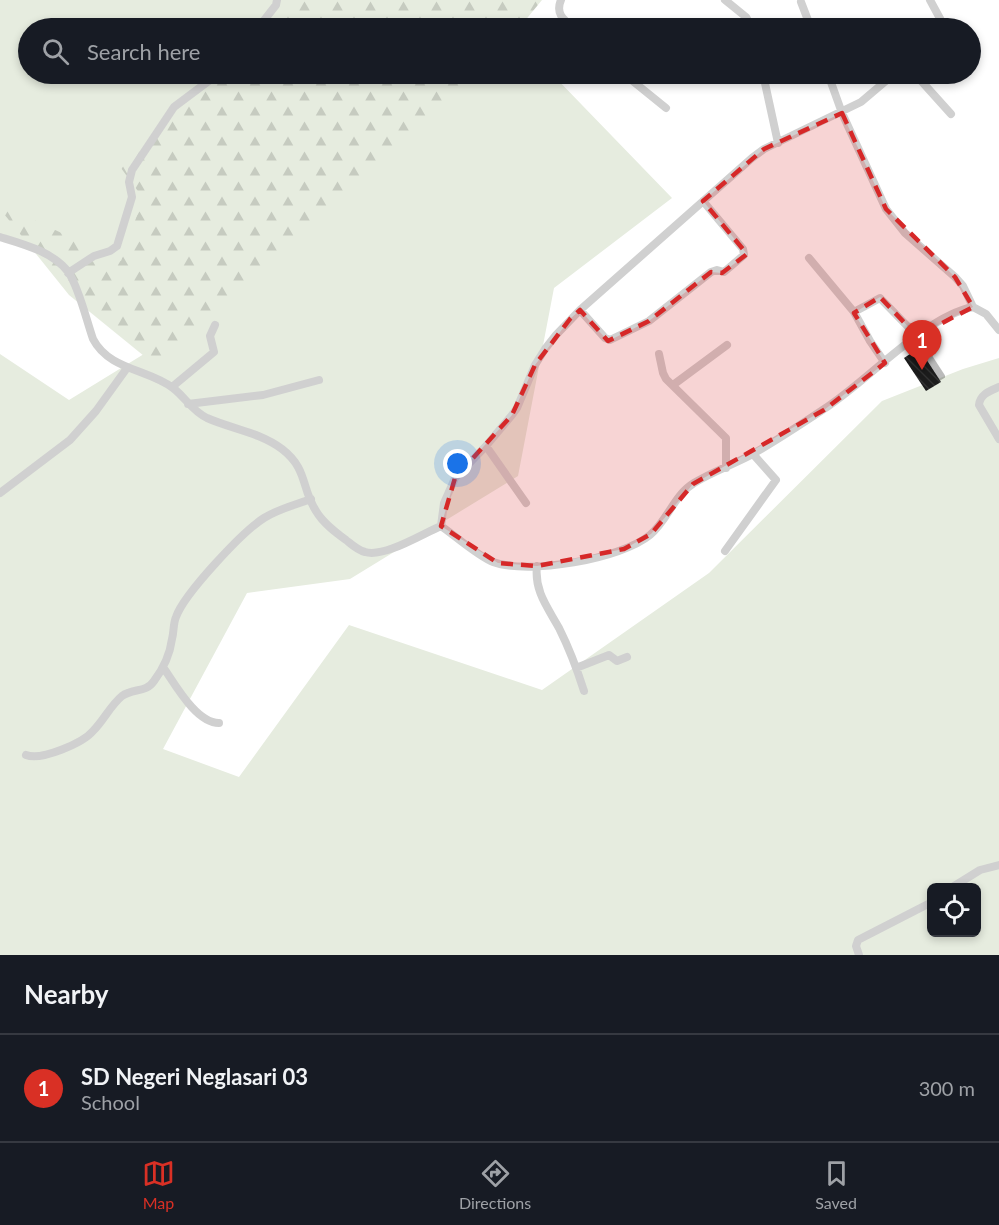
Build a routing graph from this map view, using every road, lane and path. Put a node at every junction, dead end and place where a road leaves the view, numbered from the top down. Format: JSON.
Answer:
{"nodes":[{"id":1,"x":277,"y":0,"type":"edge"},
{"id":2,"x":561,"y":0,"type":"edge"},
{"id":3,"x":725,"y":0,"type":"edge"},
{"id":4,"x":930,"y":0,"type":"edge"},
{"id":5,"x":801,"y":2,"type":"dead end"},
{"id":6,"x":266,"y":18,"type":"edge"},
{"id":7,"x":564,"y":18,"type":"edge"},
{"id":8,"x":747,"y":18,"type":"edge"},
{"id":9,"x":807,"y":18,"type":"edge"},
{"id":10,"x":940,"y":18,"type":"edge"},
{"id":11,"x":206,"y":84,"type":"edge"},
{"id":12,"x":636,"y":84,"type":"edge"},
{"id":13,"x":765,"y":84,"type":"edge"},
{"id":14,"x":832,"y":84,"type":"edge"},
{"id":15,"x":882,"y":84,"type":"edge"},
{"id":16,"x":924,"y":84,"type":"edge"},
{"id":17,"x":666,"y":108,"type":"dead end"},
{"id":18,"x":842,"y":112,"type":"junction"},
{"id":19,"x":951,"y":114,"type":"dead end"},
{"id":20,"x":778,"y":143,"type":"junction"},
{"id":21,"x":703,"y":201,"type":"junction"},
{"id":22,"x":0,"y":237,"type":"edge"},
{"id":23,"x":809,"y":258,"type":"dead end"},
{"id":24,"x":69,"y":273,"type":"junction"},
{"id":25,"x":973,"y":307,"type":"junction"},
{"id":26,"x":580,"y":310,"type":"junction"},
{"id":27,"x":854,"y":312,"type":"junction"},
{"id":28,"x":215,"y":325,"type":"dead end"},
{"id":29,"x":999,"y":330,"type":"edge"},
{"id":30,"x":917,"y":336,"type":"junction"},
{"id":31,"x":727,"y":345,"type":"dead end"},
{"id":32,"x":659,"y":354,"type":"dead end"},
{"id":33,"x":885,"y":363,"type":"junction"},
{"id":34,"x":127,"y":368,"type":"junction"},
{"id":35,"x":319,"y":380,"type":"dead end"},
{"id":36,"x":673,"y":385,"type":"junction"},
{"id":37,"x":172,"y":387,"type":"junction"},
{"id":38,"x":999,"y":387,"type":"edge"},
{"id":39,"x":188,"y":404,"type":"junction"},
{"id":40,"x":999,"y":439,"type":"edge"},
{"id":41,"x":486,"y":446,"type":"junction"},
{"id":42,"x":753,"y":454,"type":"junction"},
{"id":43,"x":726,"y":468,"type":"junction"},
{"id":44,"x":0,"y":493,"type":"edge"},
{"id":45,"x":311,"y":499,"type":"junction"},
{"id":46,"x":526,"y":503,"type":"dead end"},
{"id":47,"x":441,"y":526,"type":"junction"},
{"id":48,"x":725,"y":551,"type":"dead end"},
{"id":49,"x":537,"y":567,"type":"junction"},
{"id":50,"x":627,"y":657,"type":"dead end"},
{"id":51,"x":163,"y":667,"type":"junction"},
{"id":52,"x":576,"y":668,"type":"junction"},
{"id":53,"x":584,"y":691,"type":"dead end"},
{"id":54,"x":219,"y":723,"type":"dead end"},
{"id":55,"x":26,"y":755,"type":"dead end"},
{"id":56,"x":999,"y":865,"type":"edge"},
{"id":57,"x":959,"y":883,"type":"edge"},
{"id":58,"x":927,"y":905,"type":"edge"},
{"id":59,"x":859,"y":955,"type":"edge"}],
"edges":[{"from":1,"to":6,"type":"street"},
{"from":2,"to":7,"type":"street"},
{"from":3,"to":8,"type":"street"},
{"from":4,"to":10,"type":"street"},
{"from":5,"to":9,"type":"street"},
{"from":11,"to":24,"type":"street"},
{"from":12,"to":17,"type":"street"},
{"from":13,"to":20,"type":"street"},
{"from":14,"to":18,"type":"street"},
{"from":15,"to":18,"type":"street"},
{"from":16,"to":19,"type":"street"},
{"from":18,"to":20,"type":"street"},
{"from":18,"to":25,"type":"street"},
{"from":20,"to":21,"type":"street"},
{"from":21,"to":26,"type":"street"},
{"from":21,"to":26,"type":"street"},
{"from":22,"to":24,"type":"street"},
{"from":23,"to":27,"type":"street"},
{"from":24,"to":34,"type":"street"},
{"from":25,"to":29,"type":"street"},
{"from":25,"to":30,"type":"street"},
{"from":26,"to":41,"type":"street"},
{"from":27,"to":30,"type":"street"},
{"from":27,"to":33,"type":"street"},
{"from":28,"to":37,"type":"street"},
{"from":30,"to":33,"type":"street"},
{"from":31,"to":36,"type":"street"},
{"from":32,"to":36,"type":"street"},
{"from":33,"to":42,"type":"street"},
{"from":34,"to":37,"type":"street"},
{"from":34,"to":44,"type":"street"},
{"from":35,"to":39,"type":"street"},
{"from":36,"to":43,"type":"street"},
{"from":37,"to":39,"type":"street"},
{"from":38,"to":40,"type":"street"},
{"from":39,"to":45,"type":"street"},
{"from":41,"to":46,"type":"street"},
{"from":41,"to":47,"type":"street"},
{"from":42,"to":43,"type":"street"},
{"from":42,"to":48,"type":"street"},
{"from":43,"to":49,"type":"street"},
{"from":45,"to":47,"type":"street"},
{"from":45,"to":51,"type":"street"},
{"from":47,"to":49,"type":"street"},
{"from":49,"to":52,"type":"street"},
{"from":50,"to":52,"type":"street"},
{"from":51,"to":54,"type":"street"},
{"from":51,"to":55,"type":"street"},
{"from":52,"to":53,"type":"street"},
{"from":56,"to":57,"type":"street"},
{"from":58,"to":59,"type":"street"}]}
